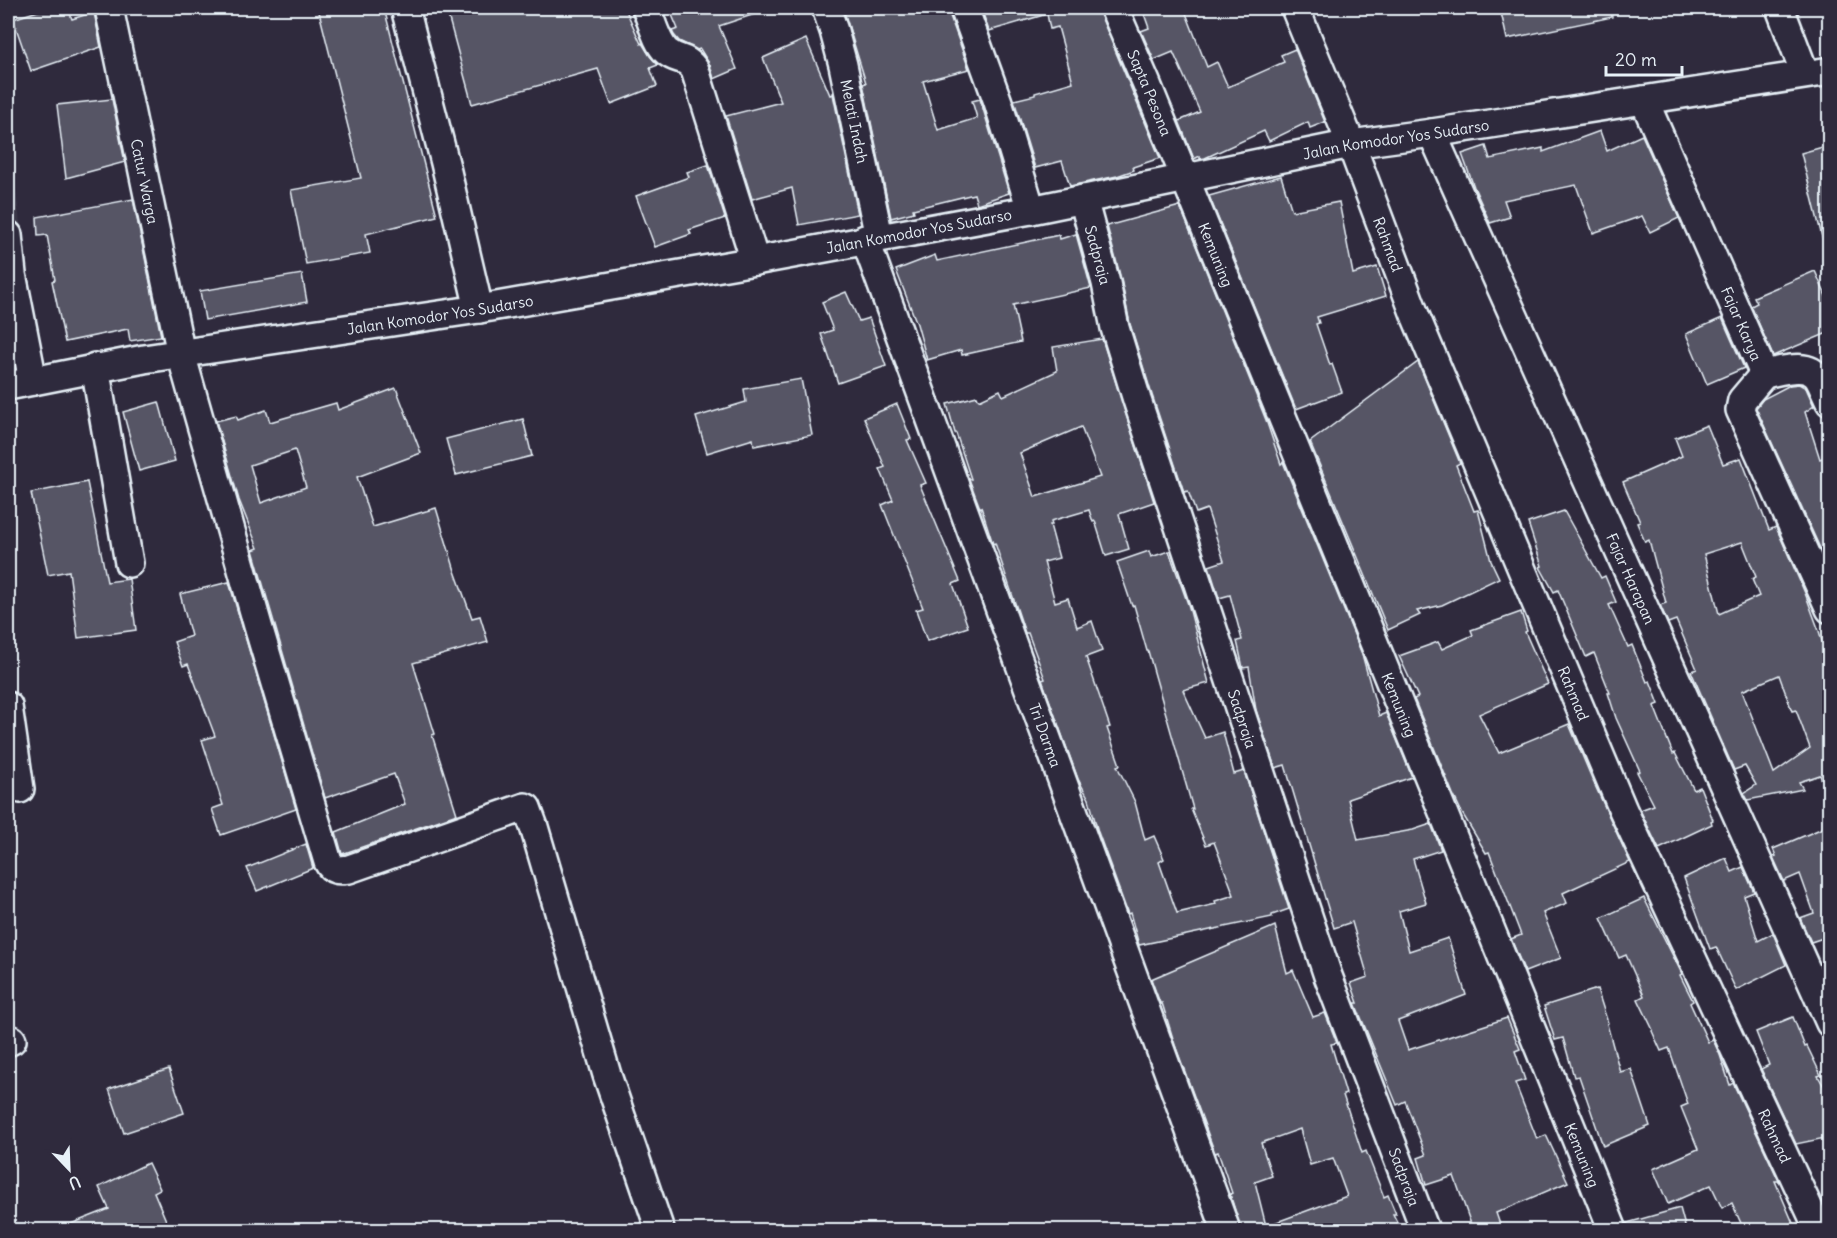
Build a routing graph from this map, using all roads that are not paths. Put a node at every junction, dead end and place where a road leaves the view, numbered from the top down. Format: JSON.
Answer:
{"nodes":[{"id":1,"x":109,"y":8,"type":"edge"},
{"id":2,"x":405,"y":8,"type":"edge"},
{"id":3,"x":646,"y":8,"type":"edge"},
{"id":4,"x":826,"y":8,"type":"edge"},
{"id":5,"x":964,"y":8,"type":"edge"},
{"id":6,"x":1114,"y":8,"type":"edge"},
{"id":7,"x":1295,"y":8,"type":"edge"},
{"id":8,"x":1780,"y":8,"type":"edge"},
{"id":9,"x":1817,"y":73,"type":"edge"},
{"id":10,"x":1644,"y":100,"type":"junction"},
{"id":11,"x":1432,"y":133,"type":"junction"},
{"id":12,"x":1351,"y":144,"type":"junction"},
{"id":13,"x":1184,"y":179,"type":"junction"},
{"id":14,"x":1083,"y":200,"type":"junction"},
{"id":15,"x":1031,"y":210,"type":"junction"},
{"id":16,"x":8,"y":236,"type":"edge"},
{"id":17,"x":872,"y":238,"type":"junction"},
{"id":18,"x":755,"y":261,"type":"junction"},
{"id":19,"x":479,"y":309,"type":"junction"},
{"id":20,"x":181,"y":354,"type":"junction"},
{"id":21,"x":95,"y":367,"type":"junction"},
{"id":22,"x":1764,"y":374,"type":"junction"},
{"id":23,"x":20,"y":383,"type":"edge"},
{"id":24,"x":1830,"y":402,"type":"edge"},
{"id":25,"x":129,"y":563,"type":"dead end"},
{"id":26,"x":1830,"y":609,"type":"edge"},
{"id":27,"x":8,"y":706,"type":"edge"},
{"id":28,"x":20,"y":789,"type":"dead end"},
{"id":29,"x":1830,"y":1023,"type":"edge"},
{"id":30,"x":660,"y":1230,"type":"edge"},
{"id":31,"x":1226,"y":1230,"type":"edge"},
{"id":32,"x":1425,"y":1230,"type":"edge"},
{"id":33,"x":1613,"y":1230,"type":"edge"},
{"id":34,"x":1819,"y":1230,"type":"edge"}],
"edges":[{"from":1,"to":20,"type":"street","name":"Catur Warga"},
{"from":2,"to":19,"type":"street"},
{"from":3,"to":18,"type":"street"},
{"from":4,"to":17,"type":"street","name":"Melati Indah"},
{"from":5,"to":15,"type":"street"},
{"from":6,"to":13,"type":"street","name":"Sapta Pesona"},
{"from":7,"to":12,"type":"street","name":"Rahmad"},
{"from":8,"to":9,"type":"street"},
{"from":9,"to":10,"type":"street","name":"Jalan Komodor Yos Sudarso"},
{"from":10,"to":11,"type":"street","name":"Jalan Komodor Yos Sudarso"},
{"from":10,"to":22,"type":"street","name":"Fajar Karya"},
{"from":11,"to":12,"type":"street","name":"Jalan Komodor Yos Sudarso"},
{"from":11,"to":29,"type":"street","name":"Fajar Harapan"},
{"from":12,"to":13,"type":"street","name":"Jalan Komodor Yos Sudarso"},
{"from":12,"to":34,"type":"street","name":"Rahmad"},
{"from":13,"to":14,"type":"street","name":"Jalan Komodor Yos Sudarso"},
{"from":13,"to":33,"type":"street","name":"Kemuning"},
{"from":14,"to":15,"type":"street","name":"Jalan Komodor Yos Sudarso"},
{"from":14,"to":32,"type":"street","name":"Sadpraja"},
{"from":15,"to":17,"type":"street","name":"Jalan Komodor Yos Sudarso"},
{"from":16,"to":23,"type":"street"},
{"from":17,"to":18,"type":"street","name":"Jalan Komodor Yos Sudarso"},
{"from":17,"to":31,"type":"street","name":"Tri Darma"},
{"from":18,"to":19,"type":"street","name":"Jalan Komodor Yos Sudarso"},
{"from":19,"to":20,"type":"street","name":"Jalan Komodor Yos Sudarso"},
{"from":20,"to":21,"type":"street","name":"Jalan Komodor Yos Sudarso"},
{"from":20,"to":30,"type":"street","name":"Catur Warga"},
{"from":21,"to":23,"type":"street","name":"Jalan Komodor Yos Sudarso"},
{"from":21,"to":25,"type":"street"},
{"from":22,"to":24,"type":"street"},
{"from":22,"to":26,"type":"street","name":"Fajar Karya"},
{"from":27,"to":28,"type":"street"}]}
